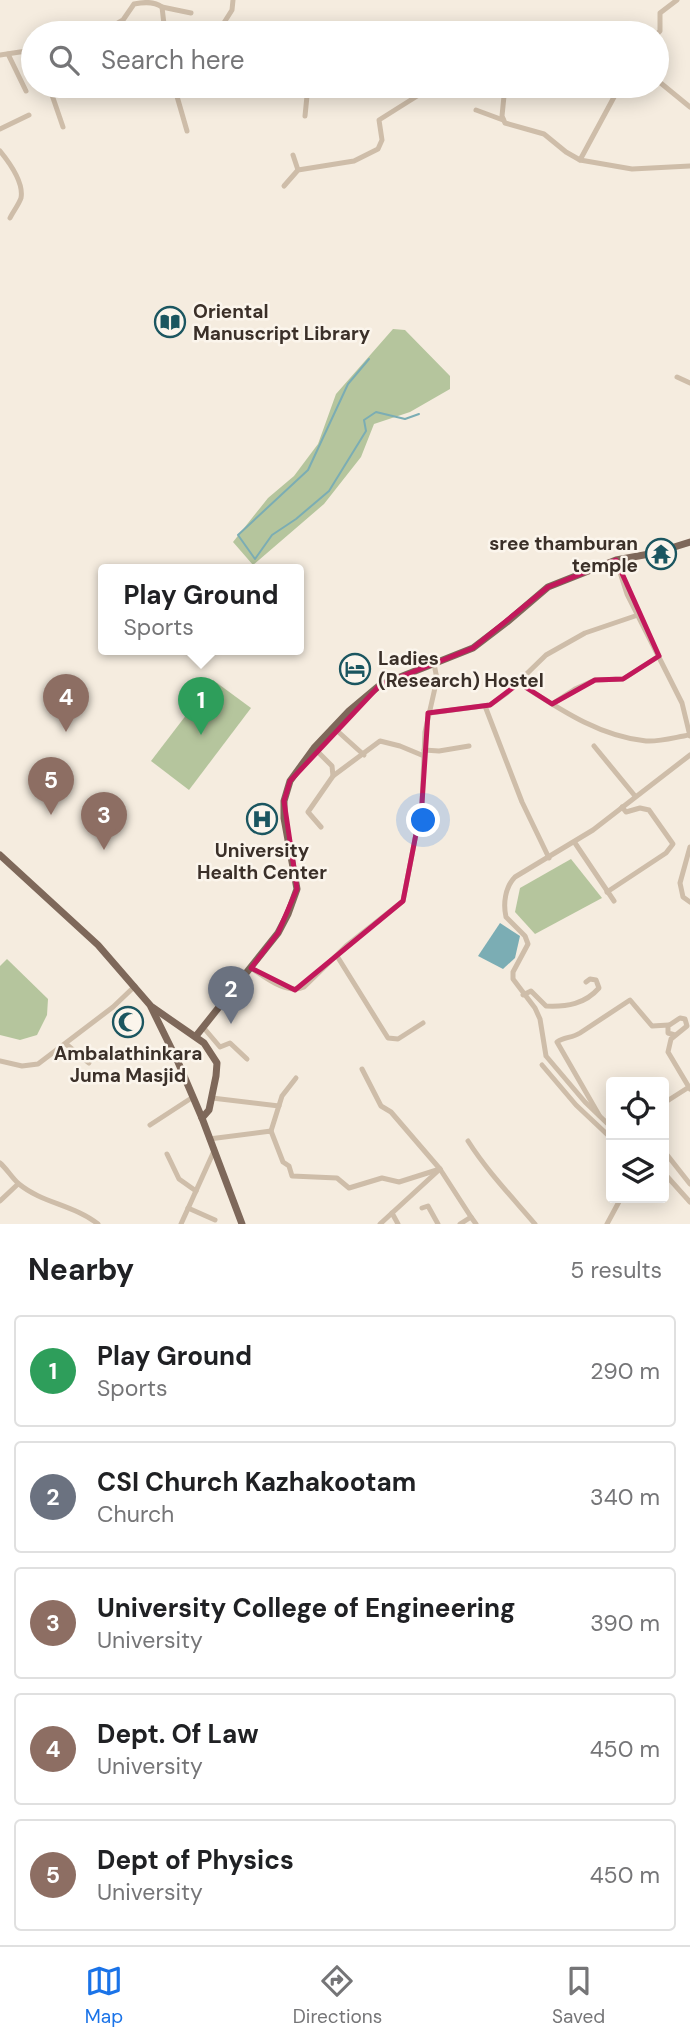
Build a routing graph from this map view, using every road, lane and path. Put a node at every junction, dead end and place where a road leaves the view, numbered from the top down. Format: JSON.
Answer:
{"nodes":[{"id":1,"x":125,"y":0,"type":"edge"},
{"id":2,"x":233,"y":0,"type":"edge"},
{"id":3,"x":677,"y":0,"type":"edge"},
{"id":4,"x":162,"y":7,"type":"junction"},
{"id":5,"x":130,"y":9,"type":"junction"},
{"id":6,"x":191,"y":13,"type":"dead end"},
{"id":7,"x":122,"y":21,"type":"edge"},
{"id":8,"x":164,"y":21,"type":"edge"},
{"id":9,"x":225,"y":21,"type":"edge"},
{"id":10,"x":660,"y":21,"type":"edge"},
{"id":11,"x":21,"y":52,"type":"edge"},
{"id":12,"x":8,"y":54,"type":"junction"},
{"id":13,"x":0,"y":55,"type":"edge"},
{"id":14,"x":21,"y":81,"type":"edge"},
{"id":15,"x":669,"y":90,"type":"edge"},
{"id":16,"x":53,"y":98,"type":"edge"},
{"id":17,"x":177,"y":98,"type":"edge"},
{"id":18,"x":307,"y":98,"type":"edge"},
{"id":19,"x":414,"y":98,"type":"edge"},
{"id":20,"x":504,"y":98,"type":"edge"},
{"id":21,"x":614,"y":98,"type":"edge"},
{"id":22,"x":690,"y":107,"type":"edge"},
{"id":23,"x":475,"y":110,"type":"dead end"},
{"id":24,"x":29,"y":115,"type":"dead end"},
{"id":25,"x":305,"y":116,"type":"dead end"},
{"id":26,"x":503,"y":120,"type":"junction"},
{"id":27,"x":63,"y":127,"type":"dead end"},
{"id":28,"x":0,"y":129,"type":"edge"},
{"id":29,"x":187,"y":131,"type":"dead end"},
{"id":30,"x":0,"y":151,"type":"edge"},
{"id":31,"x":293,"y":155,"type":"dead end"},
{"id":32,"x":580,"y":160,"type":"junction"},
{"id":33,"x":690,"y":166,"type":"edge"},
{"id":34,"x":298,"y":170,"type":"junction"},
{"id":35,"x":284,"y":186,"type":"dead end"},
{"id":36,"x":10,"y":218,"type":"dead end"},
{"id":37,"x":677,"y":377,"type":"dead end"},
{"id":38,"x":690,"y":383,"type":"edge"},
{"id":39,"x":690,"y":542,"type":"edge"},
{"id":40,"x":616,"y":560,"type":"junction"},
{"id":41,"x":638,"y":615,"type":"junction"},
{"id":42,"x":659,"y":656,"type":"junction"},
{"id":43,"x":434,"y":664,"type":"junction"},
{"id":44,"x":519,"y":683,"type":"junction"},
{"id":45,"x":552,"y":704,"type":"junction"},
{"id":46,"x":485,"y":706,"type":"junction"},
{"id":47,"x":430,"y":713,"type":"junction"},
{"id":48,"x":334,"y":728,"type":"junction"},
{"id":49,"x":690,"y":736,"type":"edge"},
{"id":50,"x":469,"y":746,"type":"dead end"},
{"id":51,"x":594,"y":746,"type":"dead end"},
{"id":52,"x":314,"y":748,"type":"junction"},
{"id":53,"x":424,"y":753,"type":"junction"},
{"id":54,"x":364,"y":755,"type":"junction"},
{"id":55,"x":690,"y":755,"type":"edge"},
{"id":56,"x":333,"y":776,"type":"junction"},
{"id":57,"x":635,"y":796,"type":"junction"},
{"id":58,"x":622,"y":807,"type":"junction"},
{"id":59,"x":321,"y":827,"type":"dead end"},
{"id":60,"x":575,"y":843,"type":"junction"},
{"id":61,"x":690,"y":847,"type":"edge"},
{"id":62,"x":0,"y":855,"type":"edge"},
{"id":63,"x":549,"y":858,"type":"junction"},
{"id":64,"x":607,"y":892,"type":"junction"},
{"id":65,"x":614,"y":901,"type":"dead end"},
{"id":66,"x":690,"y":902,"type":"edge"},
{"id":67,"x":337,"y":956,"type":"junction"},
{"id":68,"x":251,"y":968,"type":"junction"},
{"id":69,"x":586,"y":982,"type":"dead end"},
{"id":70,"x":135,"y":986,"type":"junction"},
{"id":71,"x":523,"y":995,"type":"junction"},
{"id":72,"x":150,"y":1005,"type":"junction"},
{"id":73,"x":688,"y":1018,"type":"edge"},
{"id":74,"x":423,"y":1023,"type":"dead end"},
{"id":75,"x":669,"y":1025,"type":"junction"},
{"id":76,"x":203,"y":1027,"type":"junction"},
{"id":77,"x":675,"y":1035,"type":"junction"},
{"id":78,"x":196,"y":1036,"type":"junction"},
{"id":79,"x":66,"y":1044,"type":"junction"},
{"id":80,"x":247,"y":1059,"type":"dead end"},
{"id":81,"x":0,"y":1061,"type":"edge"},
{"id":82,"x":89,"y":1063,"type":"dead end"},
{"id":83,"x":542,"y":1065,"type":"dead end"},
{"id":84,"x":362,"y":1069,"type":"dead end"},
{"id":85,"x":296,"y":1078,"type":"dead end"},
{"id":86,"x":689,"y":1088,"type":"edge"},
{"id":87,"x":193,"y":1097,"type":"junction"},
{"id":88,"x":212,"y":1098,"type":"junction"},
{"id":89,"x":669,"y":1100,"type":"edge"},
{"id":90,"x":279,"y":1106,"type":"junction"},
{"id":91,"x":598,"y":1115,"type":"junction"},
{"id":92,"x":202,"y":1118,"type":"junction"},
{"id":93,"x":606,"y":1122,"type":"edge"},
{"id":94,"x":150,"y":1125,"type":"dead end"},
{"id":95,"x":271,"y":1131,"type":"junction"},
{"id":96,"x":606,"y":1133,"type":"edge"},
{"id":97,"x":209,"y":1139,"type":"junction"},
{"id":98,"x":468,"y":1141,"type":"dead end"},
{"id":99,"x":214,"y":1150,"type":"junction"},
{"id":100,"x":167,"y":1154,"type":"dead end"},
{"id":101,"x":669,"y":1158,"type":"edge"},
{"id":102,"x":0,"y":1163,"type":"edge"},
{"id":103,"x":440,"y":1169,"type":"junction"},
{"id":104,"x":669,"y":1179,"type":"edge"},
{"id":105,"x":18,"y":1184,"type":"junction"},
{"id":106,"x":690,"y":1184,"type":"edge"},
{"id":107,"x":196,"y":1191,"type":"junction"},
{"id":108,"x":0,"y":1201,"type":"edge"},
{"id":109,"x":690,"y":1202,"type":"edge"},
{"id":110,"x":618,"y":1203,"type":"edge"},
{"id":111,"x":188,"y":1208,"type":"junction"},
{"id":112,"x":422,"y":1208,"type":"dead end"},
{"id":113,"x":392,"y":1213,"type":"junction"},
{"id":114,"x":471,"y":1217,"type":"junction"},
{"id":115,"x":215,"y":1220,"type":"dead end"},
{"id":116,"x":98,"y":1224,"type":"edge"},
{"id":117,"x":181,"y":1224,"type":"edge"},
{"id":118,"x":242,"y":1224,"type":"edge"},
{"id":119,"x":380,"y":1224,"type":"edge"},
{"id":120,"x":398,"y":1224,"type":"edge"},
{"id":121,"x":438,"y":1224,"type":"edge"},
{"id":122,"x":460,"y":1224,"type":"edge"},
{"id":123,"x":476,"y":1224,"type":"edge"},
{"id":124,"x":535,"y":1224,"type":"edge"},
{"id":125,"x":607,"y":1224,"type":"edge"}],
"edges":[{"from":1,"to":5,"type":"street"},
{"from":2,"to":9,"type":"street"},
{"from":3,"to":10,"type":"street"},
{"from":4,"to":5,"type":"street"},
{"from":4,"to":6,"type":"street"},
{"from":4,"to":8,"type":"street"},
{"from":5,"to":7,"type":"street"},
{"from":11,"to":12,"type":"street"},
{"from":12,"to":13,"type":"street"},
{"from":12,"to":14,"type":"street"},
{"from":15,"to":22,"type":"street"},
{"from":16,"to":27,"type":"street"},
{"from":17,"to":29,"type":"street"},
{"from":18,"to":25,"type":"street"},
{"from":19,"to":34,"type":"street"},
{"from":20,"to":26,"type":"street"},
{"from":21,"to":32,"type":"street"},
{"from":23,"to":26,"type":"street"},
{"from":24,"to":28,"type":"street"},
{"from":26,"to":32,"type":"street"},
{"from":30,"to":36,"type":"street"},
{"from":31,"to":34,"type":"street"},
{"from":32,"to":33,"type":"street"},
{"from":34,"to":35,"type":"street"},
{"from":37,"to":38,"type":"street"},
{"from":39,"to":40,"type":"main road"},
{"from":40,"to":41,"type":"street"},
{"from":40,"to":43,"type":"main road"},
{"from":41,"to":42,"type":"street"},
{"from":41,"to":44,"type":"street"},
{"from":42,"to":45,"type":"street"},
{"from":42,"to":49,"type":"street"},
{"from":43,"to":47,"type":"street"},
{"from":43,"to":48,"type":"main road"},
{"from":44,"to":45,"type":"street"},
{"from":44,"to":46,"type":"street"},
{"from":45,"to":49,"type":"street"},
{"from":46,"to":47,"type":"street"},
{"from":46,"to":63,"type":"street"},
{"from":47,"to":53,"type":"street"},
{"from":48,"to":52,"type":"main road"},
{"from":48,"to":54,"type":"street"},
{"from":50,"to":53,"type":"street"},
{"from":51,"to":57,"type":"street"},
{"from":52,"to":56,"type":"street"},
{"from":52,"to":68,"type":"main road"},
{"from":53,"to":54,"type":"street"},
{"from":53,"to":67,"type":"street"},
{"from":54,"to":56,"type":"street"},
{"from":55,"to":57,"type":"street"},
{"from":56,"to":59,"type":"street"},
{"from":57,"to":58,"type":"street"},
{"from":58,"to":60,"type":"street"},
{"from":58,"to":64,"type":"street"},
{"from":60,"to":63,"type":"street"},
{"from":60,"to":64,"type":"street"},
{"from":61,"to":66,"type":"street"},
{"from":62,"to":70,"type":"main road"},
{"from":63,"to":71,"type":"street"},
{"from":64,"to":65,"type":"street"},
{"from":67,"to":68,"type":"street"},
{"from":67,"to":74,"type":"street"},
{"from":68,"to":76,"type":"main road"},
{"from":69,"to":71,"type":"street"},
{"from":70,"to":72,"type":"main road"},
{"from":70,"to":79,"type":"street"},
{"from":71,"to":91,"type":"street"},
{"from":72,"to":78,"type":"main road"},
{"from":72,"to":87,"type":"main road"},
{"from":73,"to":75,"type":"street"},
{"from":73,"to":77,"type":"street"},
{"from":75,"to":77,"type":"street"},
{"from":75,"to":91,"type":"street"},
{"from":76,"to":78,"type":"main road"},
{"from":76,"to":80,"type":"street"},
{"from":77,"to":86,"type":"street"},
{"from":78,"to":88,"type":"main road"},
{"from":79,"to":81,"type":"street"},
{"from":79,"to":82,"type":"street"},
{"from":83,"to":96,"type":"street"},
{"from":84,"to":103,"type":"street"},
{"from":85,"to":90,"type":"street"},
{"from":86,"to":89,"type":"street"},
{"from":87,"to":92,"type":"main road"},
{"from":87,"to":94,"type":"street"},
{"from":88,"to":90,"type":"street"},
{"from":88,"to":92,"type":"main road"},
{"from":90,"to":95,"type":"street"},
{"from":91,"to":93,"type":"street"},
{"from":92,"to":97,"type":"main road"},
{"from":95,"to":97,"type":"street"},
{"from":95,"to":103,"type":"street"},
{"from":97,"to":99,"type":"main road"},
{"from":98,"to":124,"type":"street"},
{"from":99,"to":107,"type":"street"},
{"from":99,"to":118,"type":"main road"},
{"from":100,"to":107,"type":"street"},
{"from":101,"to":106,"type":"street"},
{"from":102,"to":105,"type":"street"},
{"from":103,"to":113,"type":"street"},
{"from":103,"to":114,"type":"street"},
{"from":104,"to":109,"type":"street"},
{"from":105,"to":108,"type":"street"},
{"from":105,"to":116,"type":"street"},
{"from":107,"to":111,"type":"street"},
{"from":110,"to":125,"type":"street"},
{"from":111,"to":115,"type":"street"},
{"from":111,"to":117,"type":"street"},
{"from":112,"to":121,"type":"street"},
{"from":113,"to":119,"type":"street"},
{"from":113,"to":120,"type":"street"},
{"from":114,"to":122,"type":"street"},
{"from":114,"to":123,"type":"street"}]}
